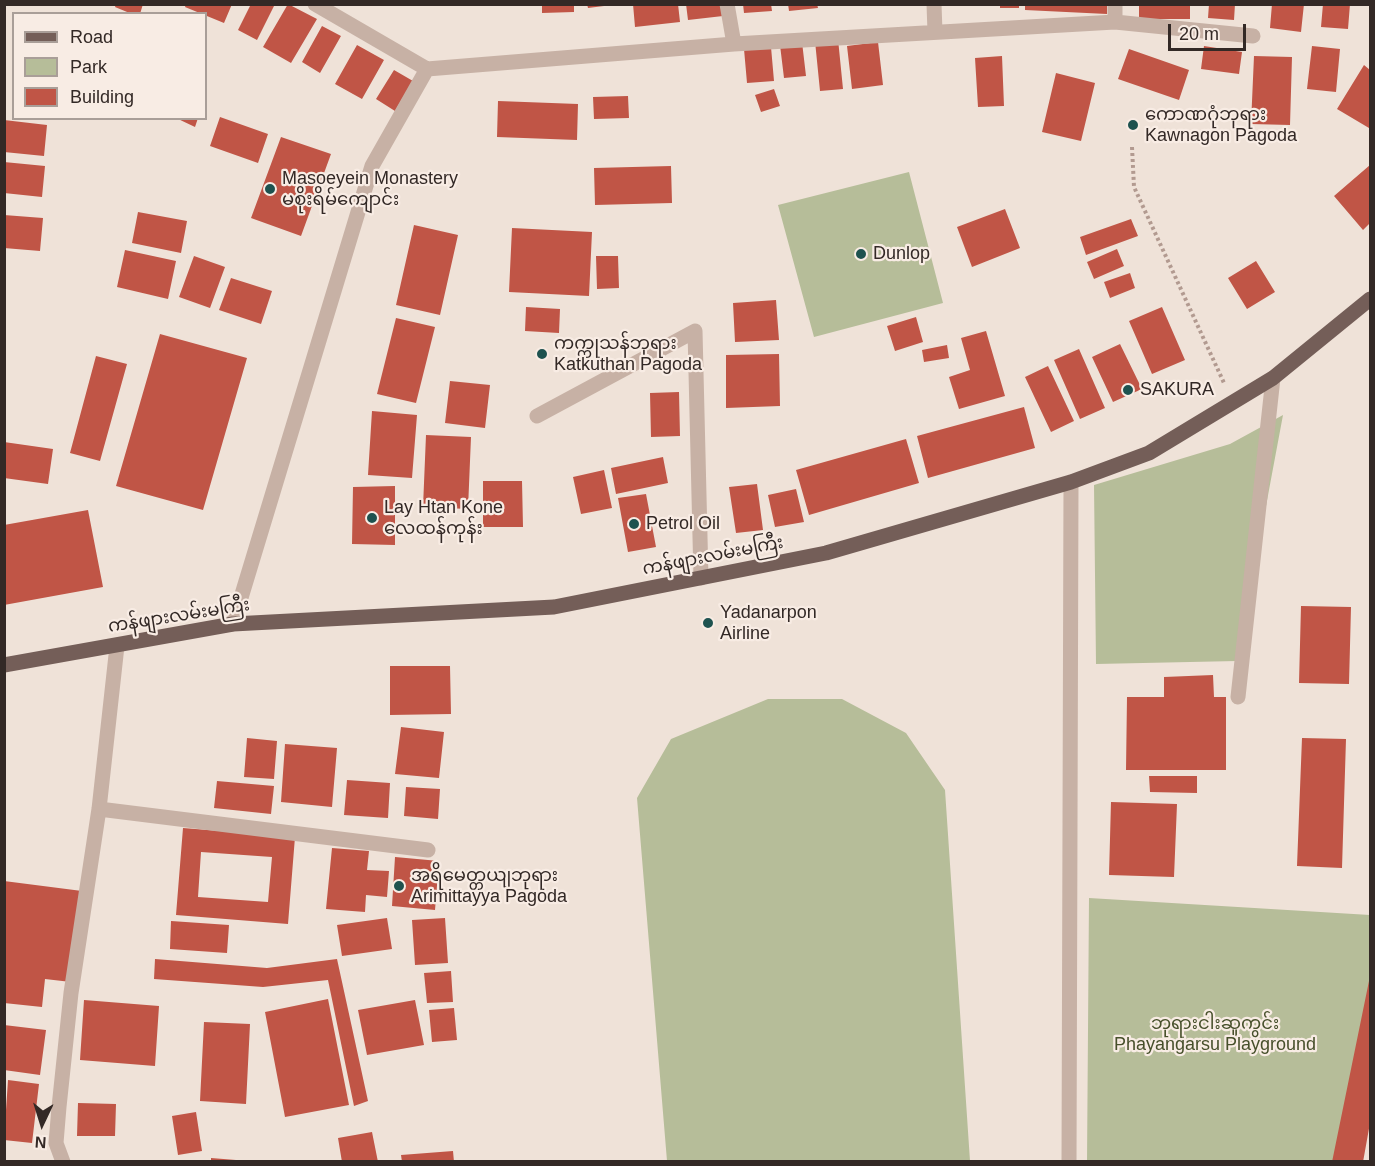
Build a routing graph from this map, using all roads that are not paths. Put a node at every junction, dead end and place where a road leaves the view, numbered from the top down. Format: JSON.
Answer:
{"nodes":[{"id":1,"x":315,"y":4,"type":"edge"},
{"id":2,"x":727,"y":4,"type":"edge"},
{"id":3,"x":934,"y":4,"type":"edge"},
{"id":4,"x":1115,"y":4,"type":"edge"},
{"id":5,"x":1115,"y":22,"type":"junction"},
{"id":6,"x":935,"y":32,"type":"junction"},
{"id":7,"x":1253,"y":36,"type":"dead end"},
{"id":8,"x":734,"y":44,"type":"junction"},
{"id":9,"x":427,"y":69,"type":"junction"},
{"id":10,"x":1371,"y":298,"type":"edge"},
{"id":11,"x":1273,"y":378,"type":"junction"},
{"id":12,"x":537,"y":416,"type":"dead end"},
{"id":13,"x":1071,"y":482,"type":"junction"},
{"id":14,"x":701,"y":578,"type":"junction"},
{"id":15,"x":233,"y":624,"type":"junction"},
{"id":16,"x":117,"y":646,"type":"junction"},
{"id":17,"x":4,"y":665,"type":"edge"},
{"id":18,"x":1238,"y":697,"type":"dead end"},
{"id":19,"x":99,"y":809,"type":"junction"},
{"id":20,"x":428,"y":850,"type":"dead end"},
{"id":21,"x":63,"y":1161,"type":"edge"},
{"id":22,"x":1069,"y":1161,"type":"edge"}],
"edges":[{"from":1,"to":9,"type":"street"},
{"from":2,"to":8,"type":"street"},
{"from":3,"to":6,"type":"street"},
{"from":4,"to":5,"type":"street"},
{"from":5,"to":6,"type":"street"},
{"from":5,"to":7,"type":"street"},
{"from":6,"to":8,"type":"street"},
{"from":8,"to":9,"type":"street"},
{"from":9,"to":15,"type":"street"},
{"from":10,"to":11,"type":"main road","name":"ကန်ဖျားလမ်းမကြီး"},
{"from":11,"to":13,"type":"main road","name":"ကန်ဖျားလမ်းမကြီး"},
{"from":11,"to":18,"type":"street"},
{"from":12,"to":14,"type":"street"},
{"from":13,"to":14,"type":"main road","name":"ကန်ဖျားလမ်းမကြီး"},
{"from":13,"to":22,"type":"street"},
{"from":14,"to":15,"type":"main road","name":"ကန်ဖျားလမ်းမကြီး"},
{"from":15,"to":16,"type":"main road","name":"ကန်ဖျားလမ်းမကြီး"},
{"from":16,"to":17,"type":"main road","name":"ကန်ဖျားလမ်းမကြီး"},
{"from":16,"to":19,"type":"street"},
{"from":19,"to":20,"type":"street"},
{"from":19,"to":21,"type":"street"}]}
